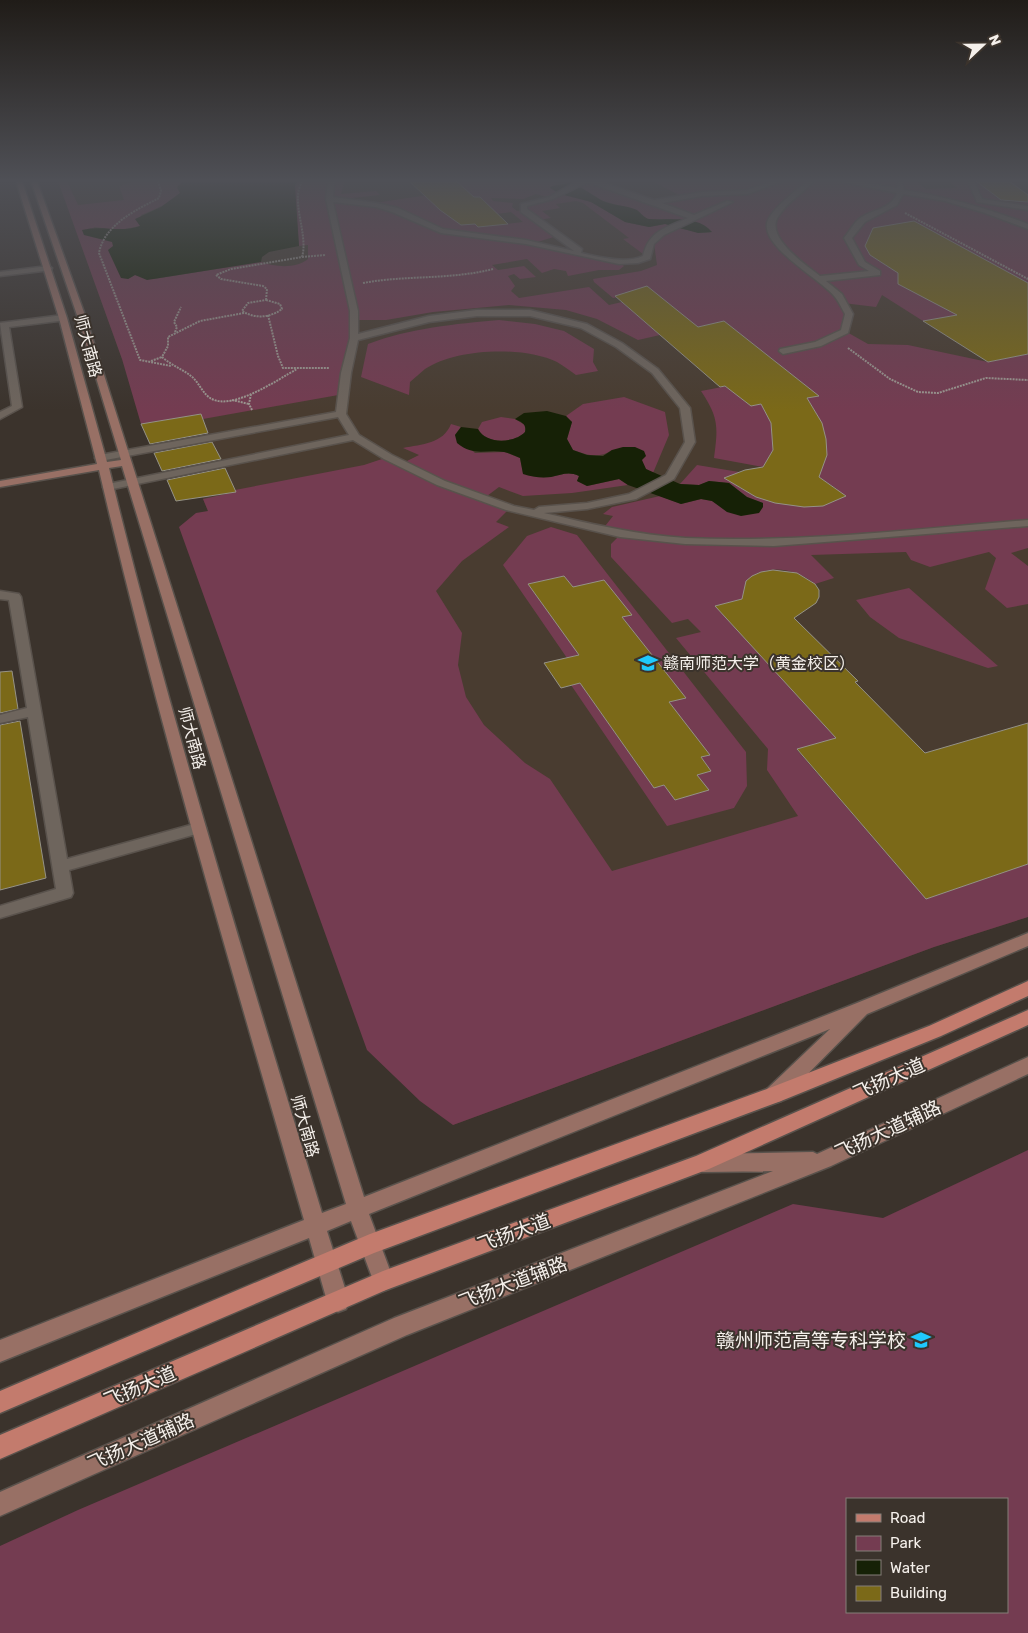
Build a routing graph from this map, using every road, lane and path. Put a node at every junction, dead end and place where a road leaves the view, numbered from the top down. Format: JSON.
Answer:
{"nodes":[{"id":1,"x":44,"y":257,"type":"edge"},
{"id":2,"x":61,"y":257,"type":"edge"},
{"id":3,"x":101,"y":257,"type":"edge"},
{"id":4,"x":301,"y":257,"type":"edge"},
{"id":5,"x":342,"y":257,"type":"edge"},
{"id":6,"x":590,"y":257,"type":"edge"},
{"id":7,"x":647,"y":257,"type":"edge"},
{"id":8,"x":792,"y":257,"type":"edge"},
{"id":9,"x":859,"y":257,"type":"edge"},
{"id":10,"x":988,"y":257,"type":"edge"},
{"id":11,"x":48,"y":268,"type":"junction"},
{"id":12,"x":493,"y":269,"type":"dead end"},
{"id":13,"x":0,"y":274,"type":"edge"},
{"id":14,"x":818,"y":279,"type":"junction"},
{"id":15,"x":1028,"y":279,"type":"edge"},
{"id":16,"x":348,"y":286,"type":"junction"},
{"id":17,"x":266,"y":300,"type":"junction"},
{"id":18,"x":181,"y":307,"type":"dead end"},
{"id":19,"x":244,"y":313,"type":"junction"},
{"id":20,"x":268,"y":315,"type":"junction"},
{"id":21,"x":63,"y":318,"type":"junction"},
{"id":22,"x":2,"y":326,"type":"edge"},
{"id":23,"x":174,"y":332,"type":"junction"},
{"id":24,"x":354,"y":338,"type":"junction"},
{"id":25,"x":831,"y":338,"type":"junction"},
{"id":26,"x":3,"y":341,"type":"edge"},
{"id":27,"x":783,"y":351,"type":"dead end"},
{"id":28,"x":162,"y":357,"type":"junction"},
{"id":29,"x":140,"y":360,"type":"junction"},
{"id":30,"x":172,"y":366,"type":"junction"},
{"id":31,"x":283,"y":368,"type":"junction"},
{"id":32,"x":347,"y":368,"type":"junction"},
{"id":33,"x":297,"y":369,"type":"junction"},
{"id":34,"x":284,"y":376,"type":"junction"},
{"id":35,"x":1028,"y":380,"type":"edge"},
{"id":36,"x":252,"y":394,"type":"junction"},
{"id":37,"x":232,"y":400,"type":"junction"},
{"id":38,"x":248,"y":404,"type":"junction"},
{"id":39,"x":252,"y":410,"type":"dead end"},
{"id":40,"x":341,"y":414,"type":"junction"},
{"id":41,"x":0,"y":416,"type":"edge"},
{"id":42,"x":355,"y":437,"type":"junction"},
{"id":43,"x":125,"y":458,"type":"junction"},
{"id":44,"x":102,"y":462,"type":"junction"},
{"id":45,"x":133,"y":482,"type":"junction"},
{"id":46,"x":0,"y":484,"type":"edge"},
{"id":47,"x":108,"y":487,"type":"junction"},
{"id":48,"x":526,"y":511,"type":"junction"},
{"id":49,"x":1028,"y":523,"type":"edge"},
{"id":50,"x":0,"y":595,"type":"edge"},
{"id":51,"x":34,"y":711,"type":"junction"},
{"id":52,"x":0,"y":719,"type":"edge"},
{"id":53,"x":198,"y":828,"type":"junction"},
{"id":54,"x":61,"y":866,"type":"junction"},
{"id":55,"x":0,"y":912,"type":"edge"},
{"id":56,"x":1028,"y":939,"type":"edge"},
{"id":57,"x":1028,"y":988,"type":"edge"},
{"id":58,"x":863,"y":1008,"type":"junction"},
{"id":59,"x":1028,"y":1017,"type":"edge"},
{"id":60,"x":1024,"y":1065,"type":"edge"},
{"id":61,"x":774,"y":1095,"type":"junction"},
{"id":62,"x":824,"y":1160,"type":"junction"},
{"id":63,"x":702,"y":1163,"type":"junction"},
{"id":64,"x":357,"y":1208,"type":"junction"},
{"id":65,"x":316,"y":1225,"type":"junction"},
{"id":66,"x":370,"y":1244,"type":"junction"},
{"id":67,"x":327,"y":1262,"type":"junction"},
{"id":68,"x":383,"y":1282,"type":"junction"},
{"id":69,"x":338,"y":1301,"type":"junction"},
{"id":70,"x":0,"y":1351,"type":"edge"},
{"id":71,"x":41,"y":1385,"type":"junction"},
{"id":72,"x":0,"y":1392,"type":"edge"},
{"id":73,"x":0,"y":1402,"type":"edge"},
{"id":74,"x":0,"y":1447,"type":"edge"},
{"id":75,"x":0,"y":1504,"type":"edge"}],
"edges":[{"from":1,"to":11,"type":"main road","name":"师大南路"},
{"from":2,"to":43,"type":"main road","name":"师大南路"},
{"from":3,"to":29,"type":"path"},
{"from":4,"to":17,"type":"path"},
{"from":5,"to":16,"type":"street"},
{"from":6,"to":7,"type":"street"},
{"from":8,"to":14,"type":"street"},
{"from":9,"to":14,"type":"street"},
{"from":10,"to":15,"type":"path"},
{"from":11,"to":13,"type":"street"},
{"from":11,"to":21,"type":"main road","name":"师大南路"},
{"from":12,"to":16,"type":"path"},
{"from":14,"to":25,"type":"street"},
{"from":16,"to":24,"type":"street"},
{"from":17,"to":19,"type":"path"},
{"from":17,"to":20,"type":"path"},
{"from":18,"to":23,"type":"path"},
{"from":19,"to":20,"type":"path"},
{"from":19,"to":23,"type":"path"},
{"from":20,"to":31,"type":"path"},
{"from":21,"to":22,"type":"street"},
{"from":21,"to":44,"type":"main road","name":"师大南路"},
{"from":22,"to":26,"type":"street"},
{"from":23,"to":28,"type":"path"},
{"from":24,"to":32,"type":"street"},
{"from":24,"to":48,"type":"street"},
{"from":25,"to":27,"type":"street"},
{"from":25,"to":35,"type":"path"},
{"from":26,"to":41,"type":"street"},
{"from":28,"to":29,"type":"path"},
{"from":28,"to":30,"type":"path"},
{"from":29,"to":30,"type":"path"},
{"from":30,"to":37,"type":"path"},
{"from":31,"to":33,"type":"path"},
{"from":31,"to":34,"type":"path"},
{"from":32,"to":33,"type":"path"},
{"from":32,"to":40,"type":"street"},
{"from":33,"to":34,"type":"path"},
{"from":34,"to":36,"type":"path"},
{"from":36,"to":37,"type":"path"},
{"from":36,"to":38,"type":"path"},
{"from":37,"to":38,"type":"path"},
{"from":38,"to":39,"type":"path"},
{"from":40,"to":42,"type":"street"},
{"from":40,"to":43,"type":"street"},
{"from":42,"to":45,"type":"street"},
{"from":42,"to":48,"type":"street"},
{"from":43,"to":44,"type":"main road"},
{"from":43,"to":45,"type":"main road","name":"师大南路"},
{"from":44,"to":46,"type":"main road"},
{"from":44,"to":47,"type":"main road","name":"师大南路"},
{"from":45,"to":47,"type":"street"},
{"from":45,"to":64,"type":"main road","name":"师大南路"},
{"from":47,"to":53,"type":"main road","name":"师大南路"},
{"from":48,"to":49,"type":"street"},
{"from":50,"to":51,"type":"street"},
{"from":51,"to":52,"type":"street"},
{"from":51,"to":54,"type":"street"},
{"from":53,"to":54,"type":"street"},
{"from":53,"to":65,"type":"main road","name":"师大南路"},
{"from":54,"to":55,"type":"street"},
{"from":56,"to":58,"type":"main road"},
{"from":57,"to":61,"type":"main road","name":"飞扬大道"},
{"from":58,"to":61,"type":"main road"},
{"from":58,"to":64,"type":"main road"},
{"from":59,"to":63,"type":"main road","name":"飞扬大道"},
{"from":60,"to":62,"type":"main road","name":"飞扬大道辅路"},
{"from":61,"to":66,"type":"main road","name":"飞扬大道"},
{"from":62,"to":63,"type":"main road"},
{"from":62,"to":75,"type":"main road","name":"飞扬大道辅路"},
{"from":63,"to":68,"type":"main road","name":"飞扬大道"},
{"from":64,"to":65,"type":"main road"},
{"from":64,"to":66,"type":"main road","name":"师大南路"},
{"from":65,"to":67,"type":"main road","name":"师大南路"},
{"from":65,"to":70,"type":"main road"},
{"from":66,"to":67,"type":"main road","name":"飞扬大道"},
{"from":66,"to":68,"type":"main road","name":"师大南路"},
{"from":67,"to":69,"type":"main road","name":"师大南路"},
{"from":67,"to":71,"type":"main road","name":"飞扬大道"},
{"from":68,"to":69,"type":"main road","name":"飞扬大道"},
{"from":69,"to":74,"type":"main road","name":"飞扬大道"},
{"from":71,"to":72,"type":"main road"},
{"from":71,"to":73,"type":"main road","name":"飞扬大道"}]}
